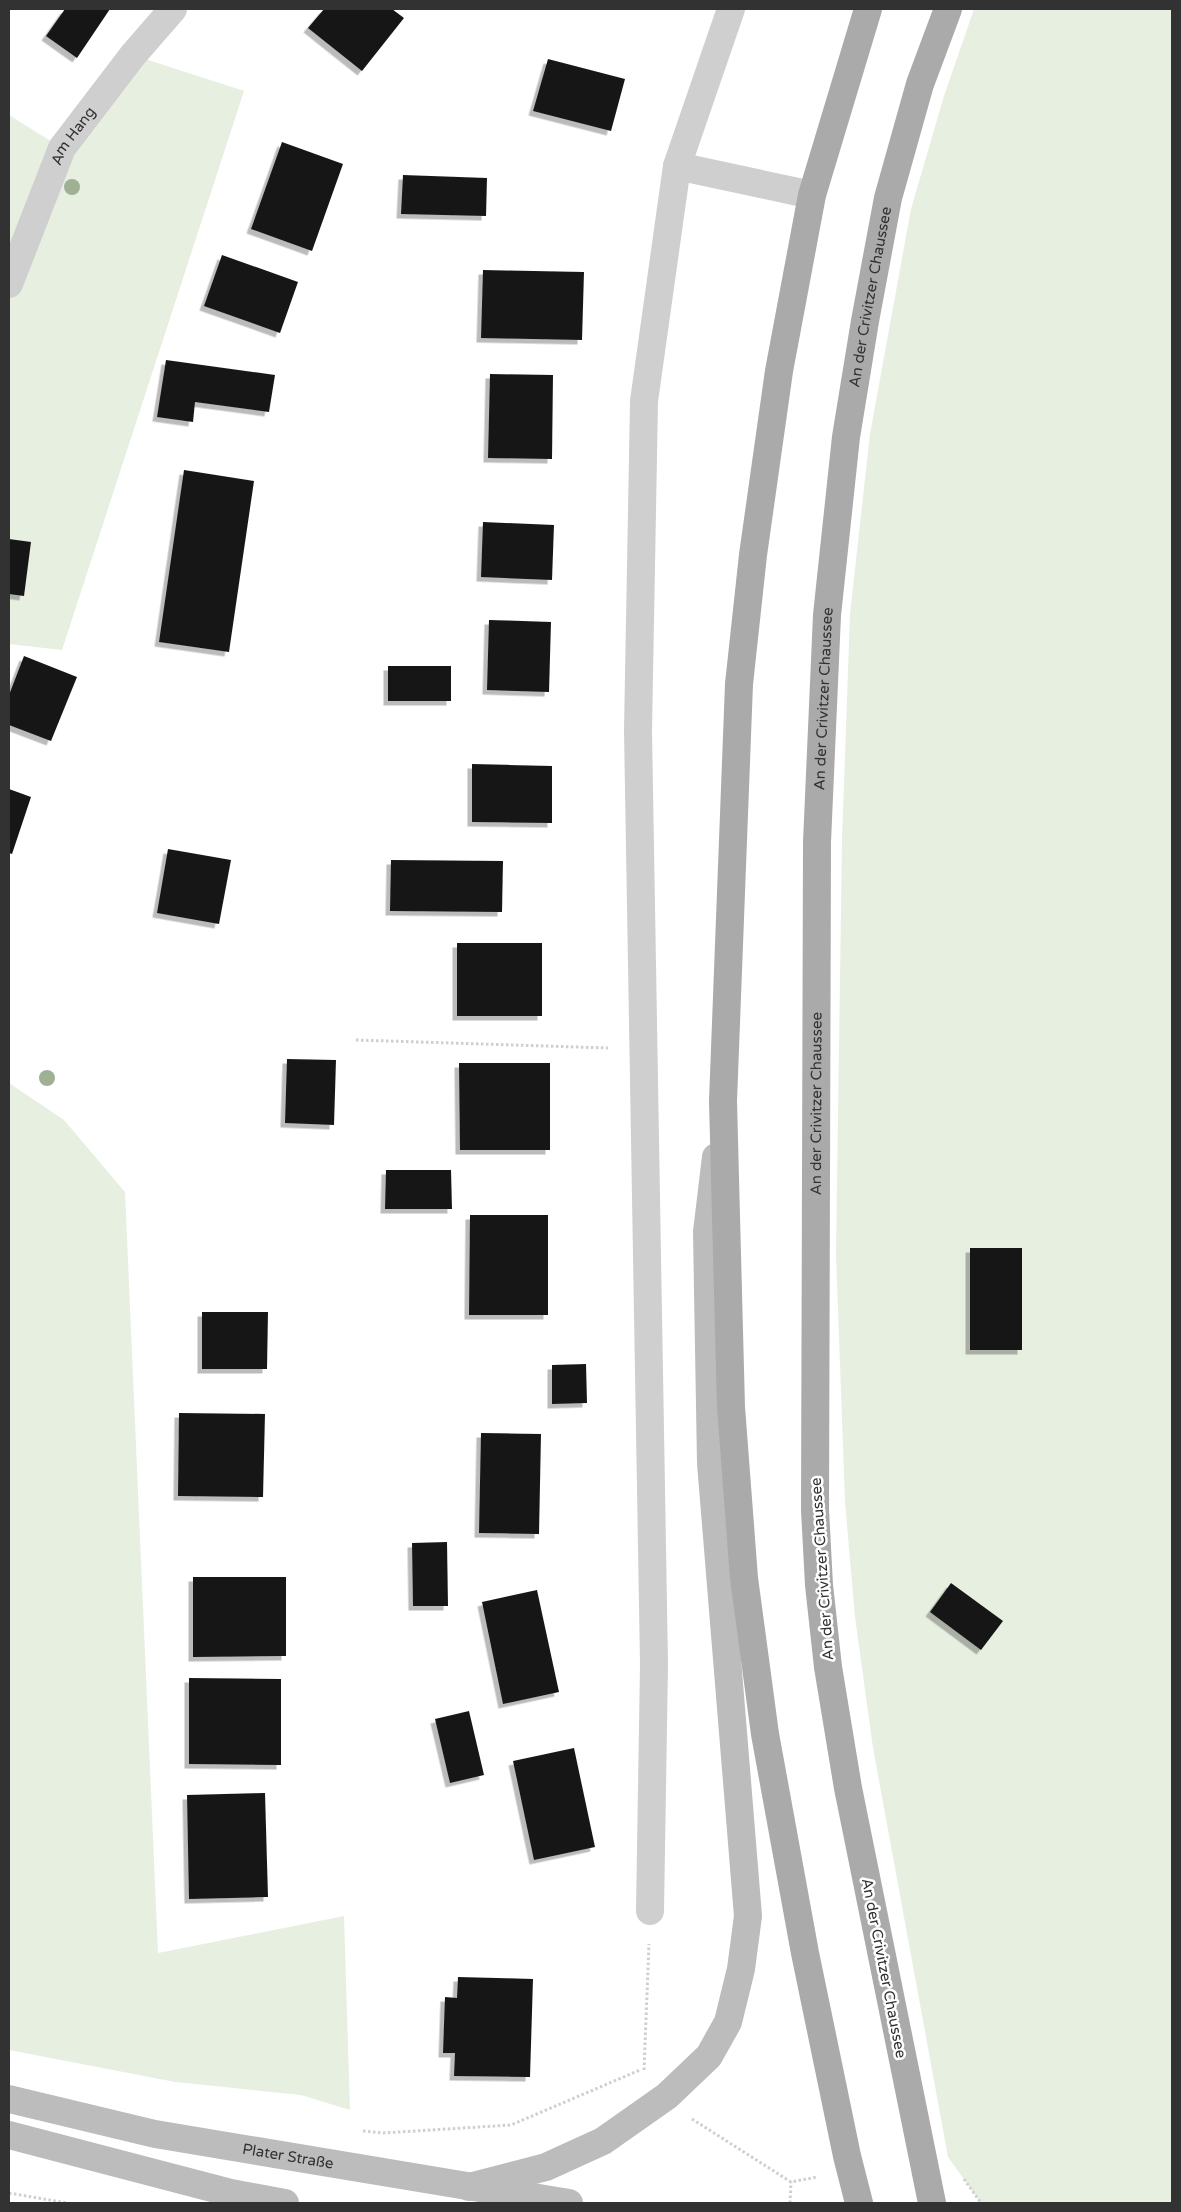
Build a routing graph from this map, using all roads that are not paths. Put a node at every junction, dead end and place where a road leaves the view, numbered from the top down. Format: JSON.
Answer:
{"nodes":[{"id":1,"x":173,"y":9,"type":"edge"},
{"id":2,"x":731,"y":9,"type":"edge"},
{"id":3,"x":868,"y":9,"type":"edge"},
{"id":4,"x":948,"y":9,"type":"edge"},
{"id":5,"x":677,"y":166,"type":"junction"},
{"id":6,"x":812,"y":195,"type":"junction"},
{"id":7,"x":9,"y":284,"type":"edge"},
{"id":8,"x":723,"y":1101,"type":"junction"},
{"id":9,"x":650,"y":1911,"type":"road end"},
{"id":10,"x":9,"y":2099,"type":"edge"},
{"id":11,"x":9,"y":2135,"type":"edge"},
{"id":12,"x":468,"y":2186,"type":"junction"},
{"id":13,"x":284,"y":2203,"type":"edge"},
{"id":14,"x":569,"y":2203,"type":"edge"},
{"id":15,"x":859,"y":2203,"type":"edge"},
{"id":16,"x":932,"y":2203,"type":"edge"}],
"edges":[{"from":1,"to":7,"type":"street","name":"Am Hang"},
{"from":2,"to":5,"type":"street"},
{"from":3,"to":6,"type":"main road"},
{"from":4,"to":16,"type":"main road","name":"An der Crivitzer Chaussee"},
{"from":5,"to":6,"type":"street"},
{"from":5,"to":9,"type":"street"},
{"from":6,"to":8,"type":"main road"},
{"from":8,"to":12,"type":"street"},
{"from":8,"to":15,"type":"main road"},
{"from":10,"to":12,"type":"street","name":"Plater Straße"},
{"from":11,"to":13,"type":"street"},
{"from":12,"to":14,"type":"street","name":"Plater Straße"}]}
